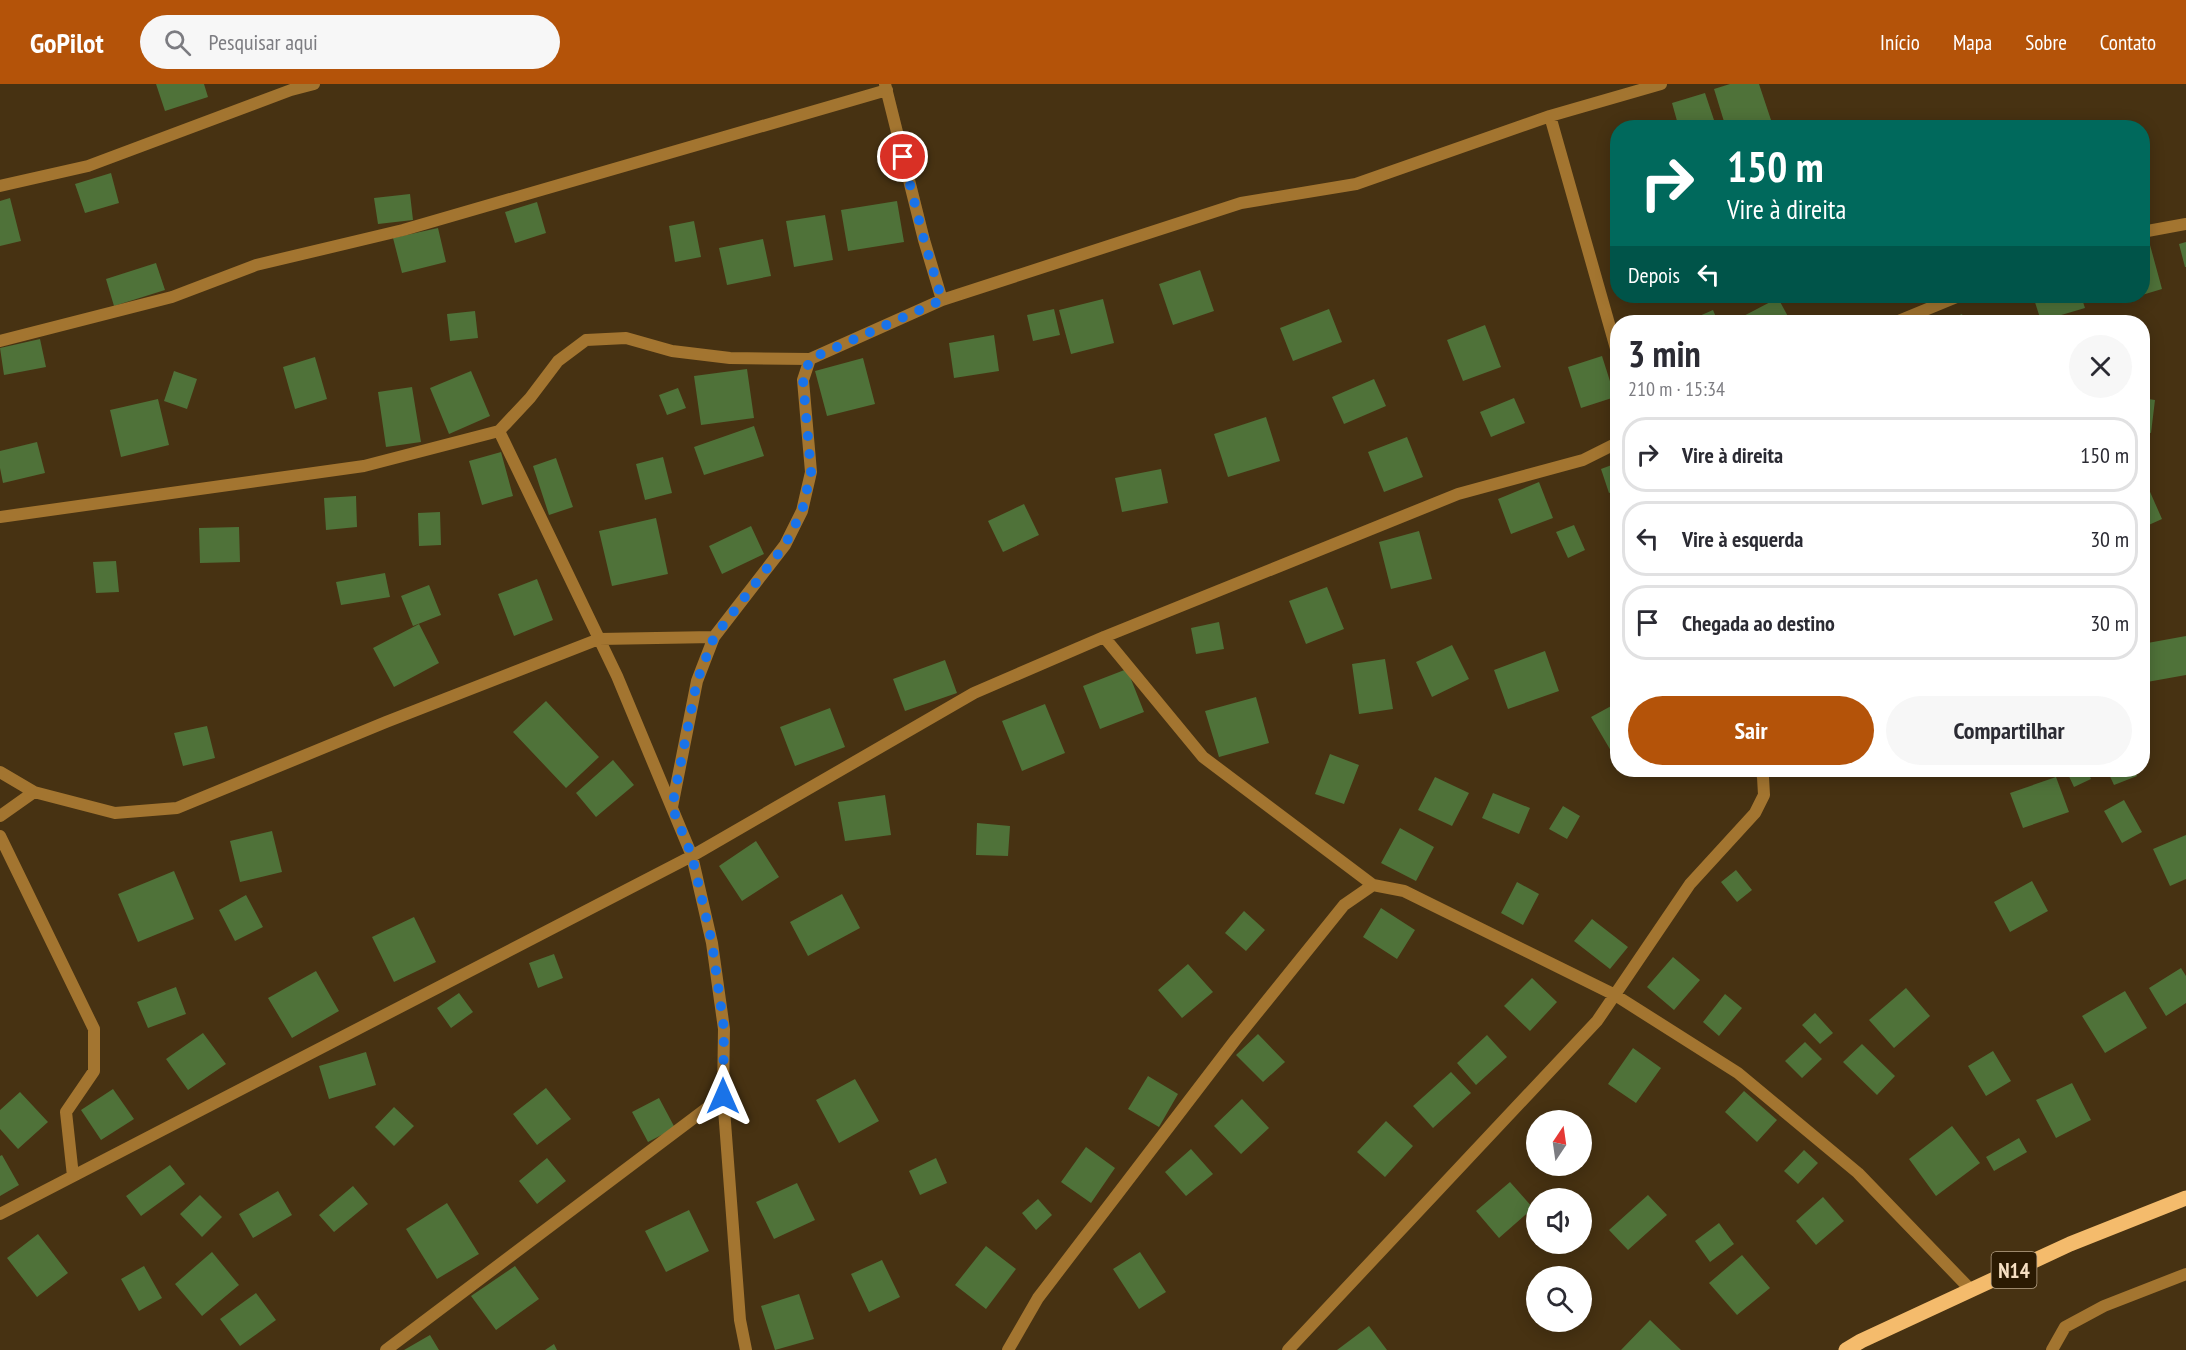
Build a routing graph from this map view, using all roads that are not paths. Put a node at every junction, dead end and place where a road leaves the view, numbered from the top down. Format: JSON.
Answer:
{"nodes":[{"id":1,"x":314,"y":84,"type":"edge"},
{"id":2,"x":1661,"y":84,"type":"edge"},
{"id":3,"x":886,"y":87,"type":"edge"},
{"id":4,"x":1550,"y":116,"type":"junction"},
{"id":5,"x":0,"y":186,"type":"edge"},
{"id":6,"x":2186,"y":224,"type":"edge"},
{"id":7,"x":2150,"y":231,"type":"edge"},
{"id":8,"x":942,"y":300,"type":"junction"},
{"id":9,"x":1942,"y":303,"type":"edge"},
{"id":10,"x":1913,"y":315,"type":"edge"},
{"id":11,"x":1610,"y":327,"type":"edge"},
{"id":12,"x":0,"y":341,"type":"edge"},
{"id":13,"x":810,"y":359,"type":"junction"},
{"id":14,"x":499,"y":431,"type":"junction"},
{"id":15,"x":1610,"y":446,"type":"edge"},
{"id":16,"x":0,"y":516,"type":"edge"},
{"id":17,"x":714,"y":637,"type":"junction"},
{"id":18,"x":1104,"y":637,"type":"junction"},
{"id":19,"x":599,"y":639,"type":"junction"},
{"id":20,"x":0,"y":771,"type":"edge"},
{"id":21,"x":1763,"y":777,"type":"edge"},
{"id":22,"x":34,"y":792,"type":"junction"},
{"id":23,"x":672,"y":807,"type":"junction"},
{"id":24,"x":0,"y":816,"type":"edge"},
{"id":25,"x":0,"y":836,"type":"edge"},
{"id":26,"x":692,"y":856,"type":"junction"},
{"id":27,"x":1373,"y":885,"type":"junction"},
{"id":28,"x":1615,"y":995,"type":"junction"},
{"id":29,"x":723,"y":1096,"type":"junction"},
{"id":30,"x":74,"y":1176,"type":"junction"},
{"id":31,"x":2186,"y":1198,"type":"edge"},
{"id":32,"x":0,"y":1214,"type":"edge"},
{"id":33,"x":2186,"y":1274,"type":"edge"},
{"id":34,"x":1971,"y":1290,"type":"junction"},
{"id":35,"x":386,"y":1350,"type":"edge"},
{"id":36,"x":746,"y":1350,"type":"edge"},
{"id":37,"x":1008,"y":1350,"type":"edge"},
{"id":38,"x":1288,"y":1350,"type":"edge"},
{"id":39,"x":1846,"y":1350,"type":"edge"},
{"id":40,"x":2052,"y":1350,"type":"edge"}],
"edges":[{"from":1,"to":5,"type":"street"},
{"from":2,"to":4,"type":"street"},
{"from":3,"to":8,"type":"street"},
{"from":3,"to":12,"type":"street"},
{"from":4,"to":8,"type":"street"},
{"from":4,"to":11,"type":"street"},
{"from":6,"to":7,"type":"street"},
{"from":8,"to":13,"type":"street"},
{"from":9,"to":10,"type":"street"},
{"from":13,"to":14,"type":"street"},
{"from":13,"to":17,"type":"street"},
{"from":14,"to":16,"type":"street"},
{"from":14,"to":19,"type":"street"},
{"from":15,"to":18,"type":"street"},
{"from":17,"to":19,"type":"street"},
{"from":17,"to":23,"type":"street"},
{"from":18,"to":26,"type":"street"},
{"from":18,"to":27,"type":"street"},
{"from":19,"to":22,"type":"street"},
{"from":19,"to":23,"type":"street"},
{"from":20,"to":22,"type":"street"},
{"from":21,"to":28,"type":"street"},
{"from":22,"to":24,"type":"street"},
{"from":23,"to":26,"type":"street"},
{"from":25,"to":30,"type":"street"},
{"from":26,"to":29,"type":"street"},
{"from":26,"to":30,"type":"street"},
{"from":27,"to":28,"type":"street"},
{"from":27,"to":37,"type":"street"},
{"from":28,"to":34,"type":"street"},
{"from":28,"to":38,"type":"street"},
{"from":29,"to":35,"type":"street"},
{"from":29,"to":36,"type":"street"},
{"from":30,"to":32,"type":"street"},
{"from":31,"to":34,"type":"main road","number":"N14"},
{"from":33,"to":40,"type":"street"},
{"from":34,"to":39,"type":"main road","number":"N14"}]}
